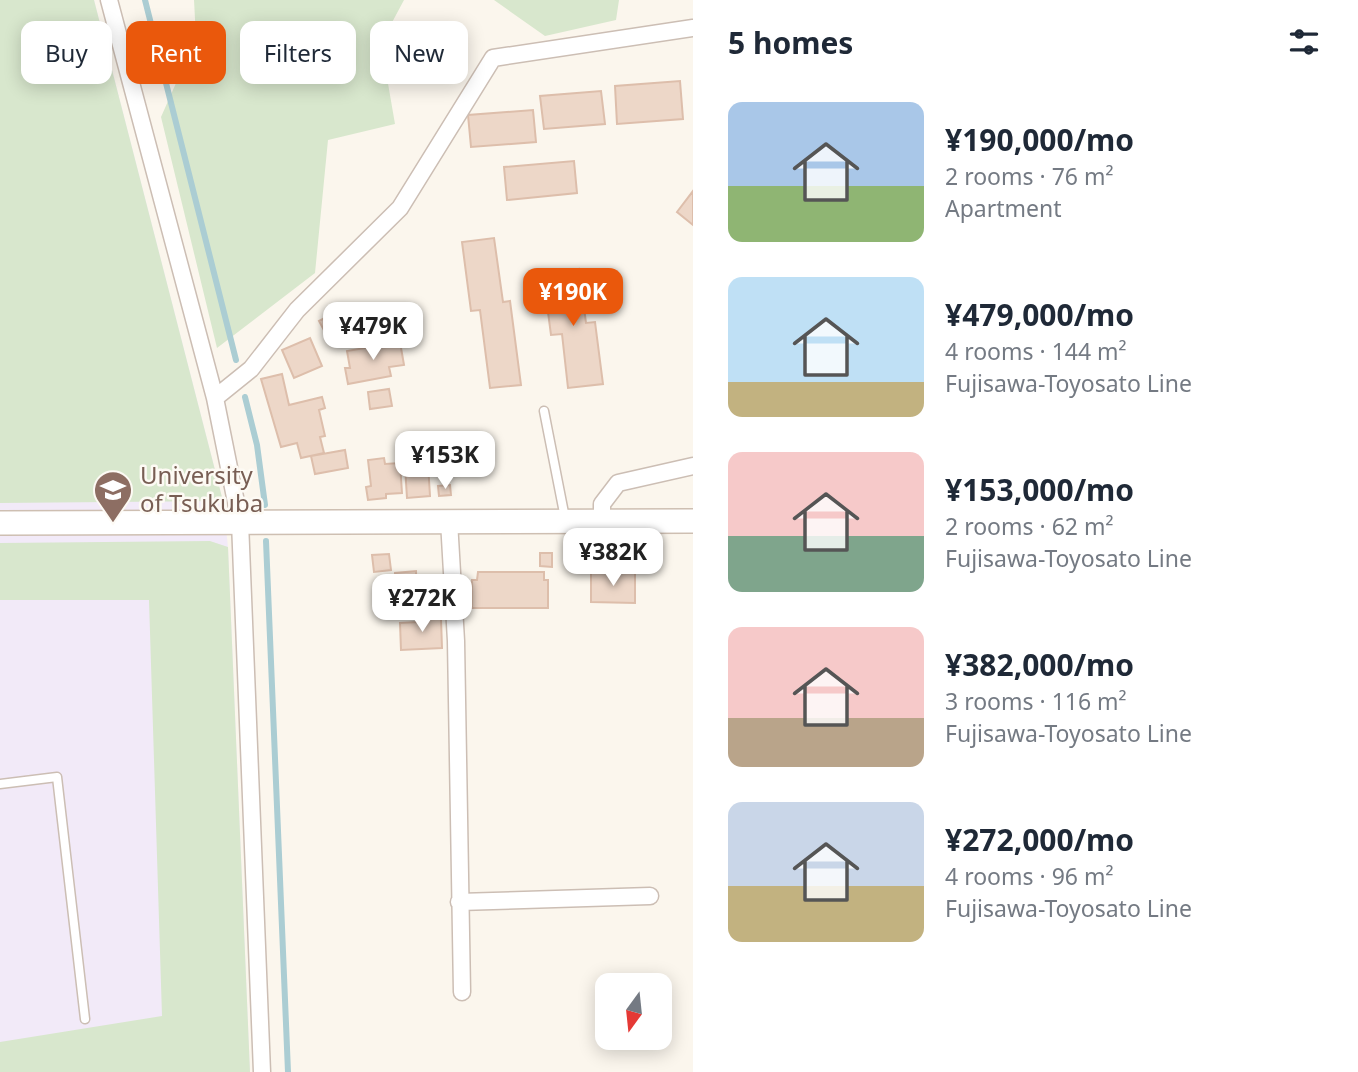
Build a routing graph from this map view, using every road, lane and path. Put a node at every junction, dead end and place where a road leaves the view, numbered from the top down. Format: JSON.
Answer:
{"nodes":[{"id":1,"x":109,"y":0,"type":"edge"},
{"id":2,"x":693,"y":28,"type":"edge"},
{"id":3,"x":215,"y":398,"type":"junction"},
{"id":4,"x":544,"y":411,"type":"dead end"},
{"id":5,"x":693,"y":466,"type":"edge"},
{"id":6,"x":693,"y":520,"type":"edge"},
{"id":7,"x":449,"y":521,"type":"junction"},
{"id":8,"x":565,"y":521,"type":"junction"},
{"id":9,"x":602,"y":521,"type":"junction"},
{"id":10,"x":240,"y":522,"type":"junction"},
{"id":11,"x":0,"y":523,"type":"edge"},
{"id":12,"x":0,"y":784,"type":"edge"},
{"id":13,"x":650,"y":896,"type":"dead end"},
{"id":14,"x":459,"y":902,"type":"junction"},
{"id":15,"x":462,"y":992,"type":"dead end"},
{"id":16,"x":85,"y":1019,"type":"dead end"},
{"id":17,"x":262,"y":1072,"type":"edge"}],
"edges":[{"from":1,"to":3,"type":"street"},
{"from":2,"to":3,"type":"street"},
{"from":3,"to":10,"type":"street"},
{"from":4,"to":8,"type":"lane"},
{"from":5,"to":9,"type":"street"},
{"from":6,"to":9,"type":"main road"},
{"from":7,"to":8,"type":"main road"},
{"from":7,"to":10,"type":"main road"},
{"from":7,"to":14,"type":"street"},
{"from":8,"to":9,"type":"main road"},
{"from":10,"to":11,"type":"main road"},
{"from":10,"to":17,"type":"street"},
{"from":12,"to":16,"type":"lane"},
{"from":13,"to":14,"type":"street"},
{"from":14,"to":15,"type":"street"}]}
